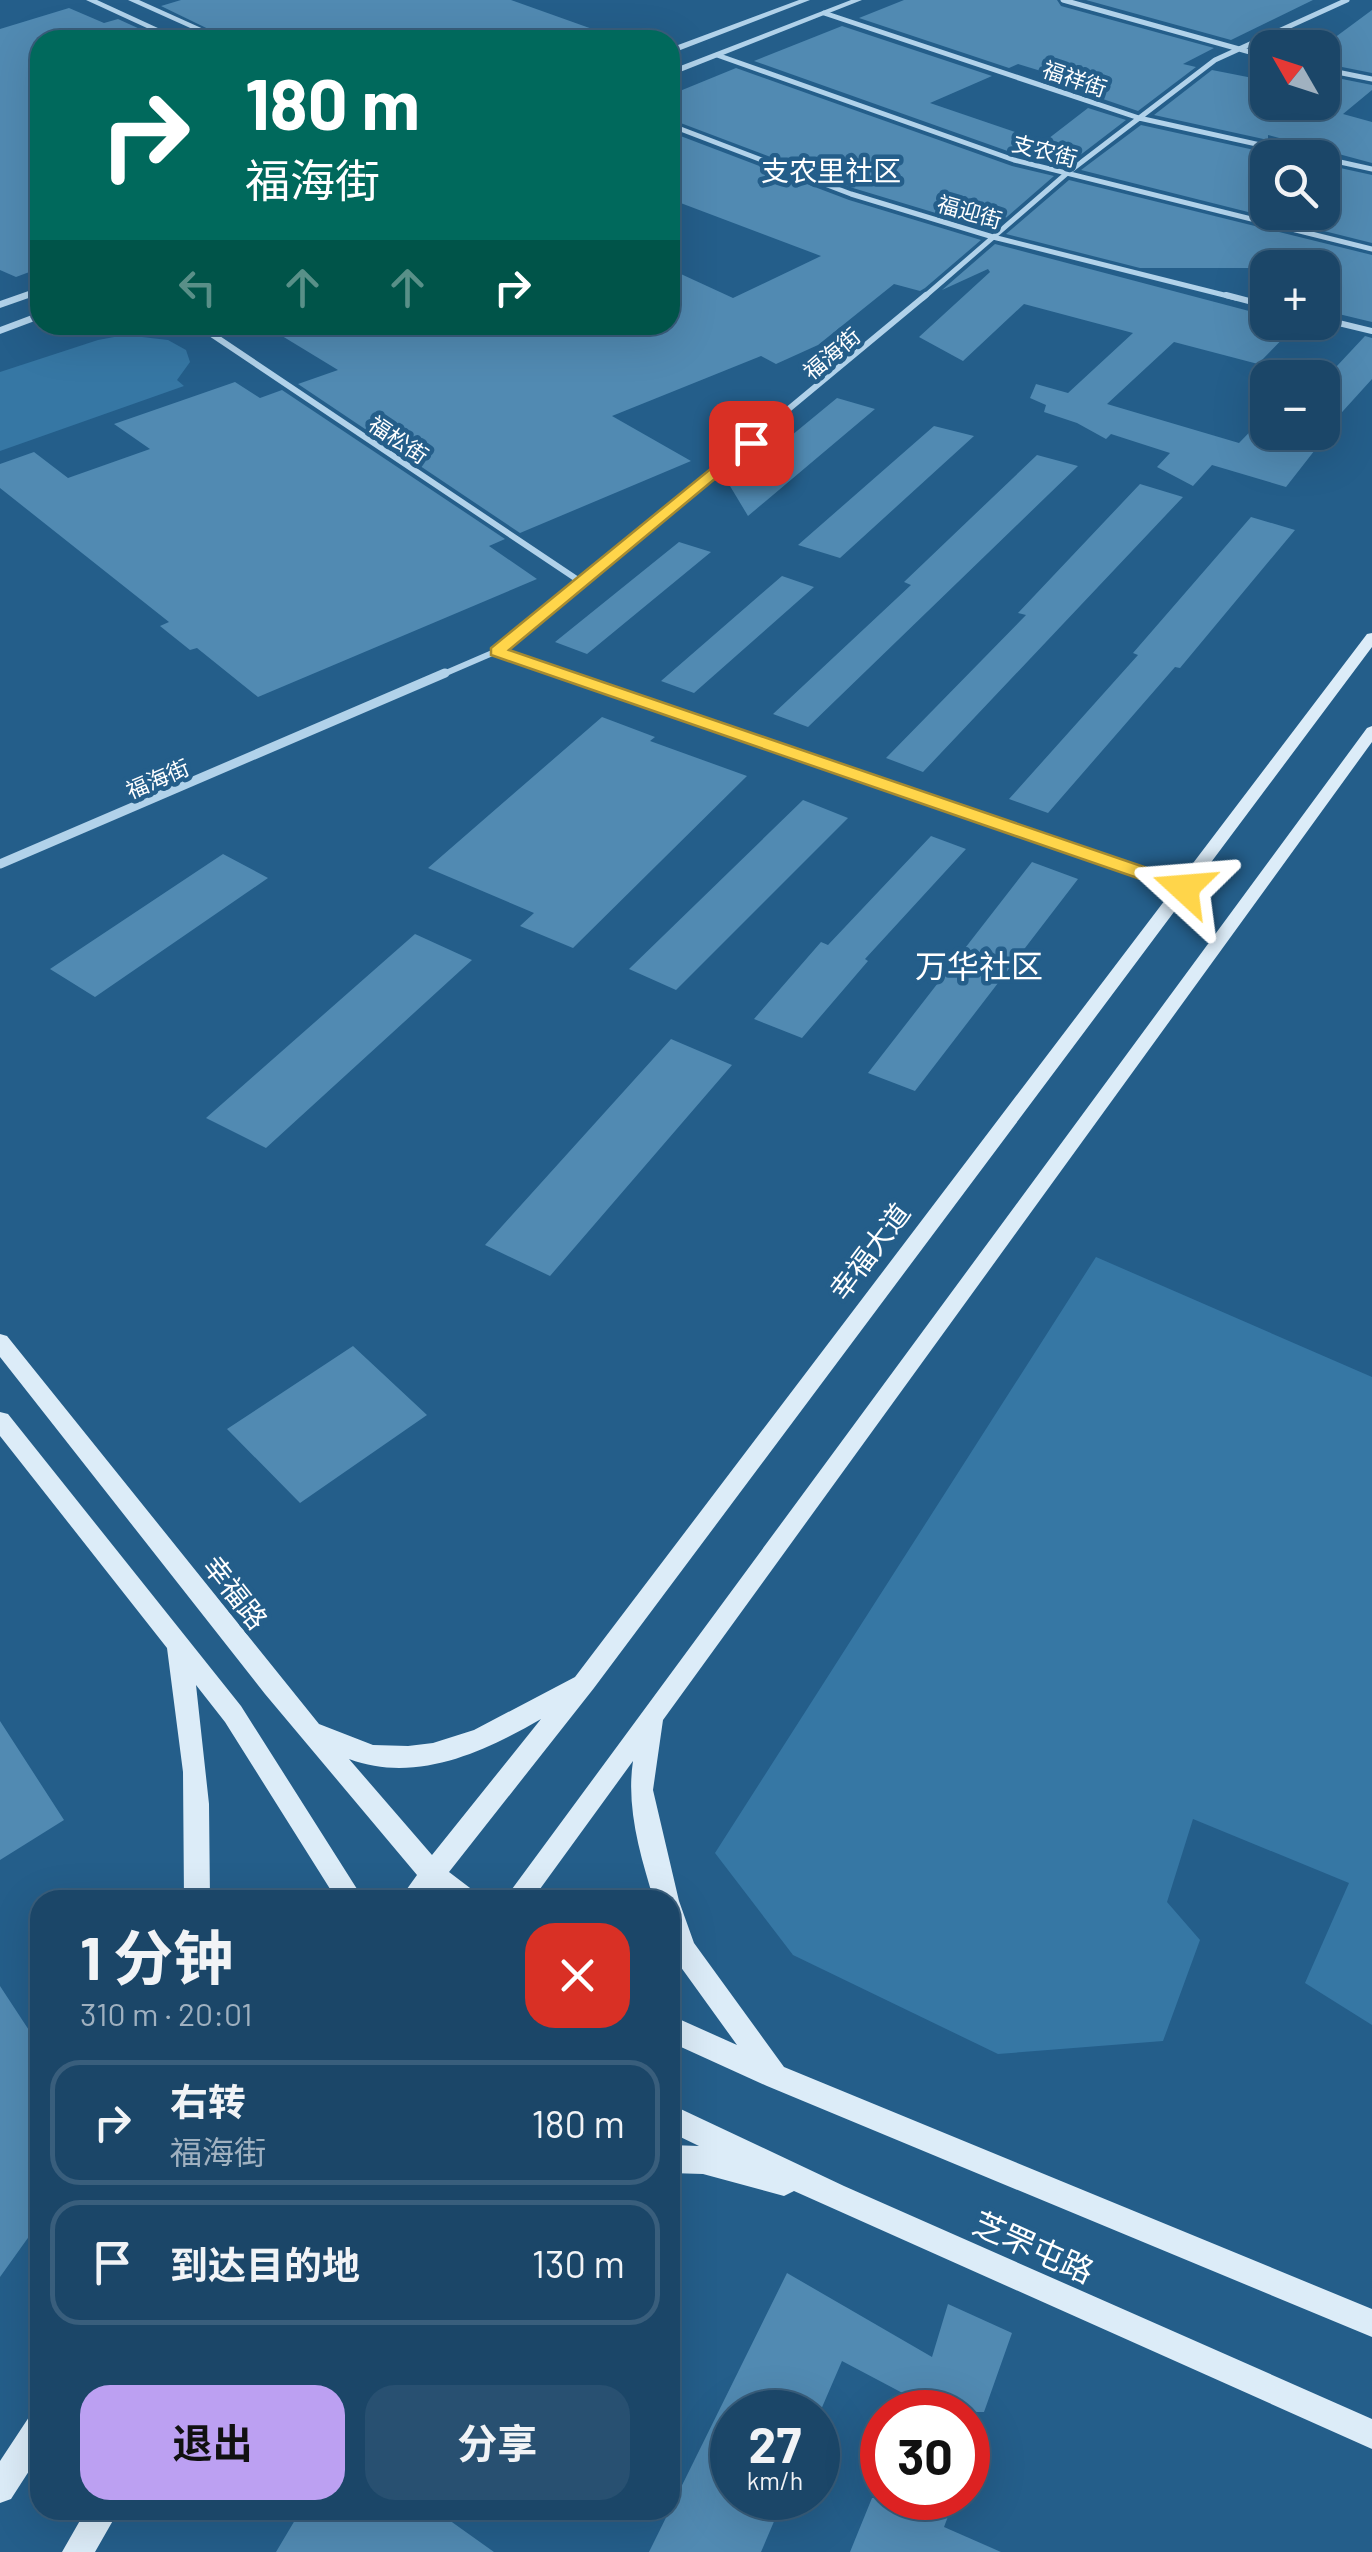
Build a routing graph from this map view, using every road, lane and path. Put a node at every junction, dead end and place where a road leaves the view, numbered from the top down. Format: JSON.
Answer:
{"nodes":[{"id":1,"x":90,"y":0,"type":"edge"},
{"id":2,"x":132,"y":0,"type":"edge"},
{"id":3,"x":806,"y":0,"type":"edge"},
{"id":4,"x":858,"y":0,"type":"edge"},
{"id":5,"x":1063,"y":0,"type":"edge"},
{"id":6,"x":1346,"y":0,"type":"edge"},
{"id":7,"x":824,"y":13,"type":"junction"},
{"id":8,"x":158,"y":30,"type":"edge"},
{"id":9,"x":201,"y":30,"type":"edge"},
{"id":10,"x":680,"y":48,"type":"edge"},
{"id":11,"x":1236,"y":51,"type":"junction"},
{"id":12,"x":718,"y":54,"type":"junction"},
{"id":13,"x":1250,"y":54,"type":"edge"},
{"id":14,"x":680,"y":69,"type":"edge"},
{"id":15,"x":1340,"y":72,"type":"edge"},
{"id":16,"x":1372,"y":79,"type":"edge"},
{"id":17,"x":1139,"y":118,"type":"junction"},
{"id":18,"x":680,"y":130,"type":"edge"},
{"id":19,"x":1250,"y":142,"type":"edge"},
{"id":20,"x":1340,"y":162,"type":"edge"},
{"id":21,"x":1372,"y":169,"type":"edge"},
{"id":22,"x":1066,"y":174,"type":"junction"},
{"id":23,"x":993,"y":236,"type":"junction"},
{"id":24,"x":1372,"y":249,"type":"edge"},
{"id":25,"x":30,"y":294,"type":"edge"},
{"id":26,"x":1250,"y":301,"type":"edge"},
{"id":27,"x":0,"y":305,"type":"edge"},
{"id":28,"x":30,"y":319,"type":"edge"},
{"id":29,"x":1340,"y":323,"type":"edge"},
{"id":30,"x":0,"y":330,"type":"edge"},
{"id":31,"x":1372,"y":331,"type":"edge"},
{"id":32,"x":213,"y":335,"type":"edge"},
{"id":33,"x":580,"y":582,"type":"junction"},
{"id":34,"x":1372,"y":637,"type":"edge"},
{"id":35,"x":497,"y":651,"type":"junction"},
{"id":36,"x":1372,"y":731,"type":"edge"},
{"id":37,"x":0,"y":864,"type":"edge"},
{"id":38,"x":1184,"y":888,"type":"junction"},
{"id":39,"x":0,"y":1342,"type":"edge"},
{"id":40,"x":0,"y":1420,"type":"edge"},
{"id":41,"x":177,"y":1644,"type":"junction"},
{"id":42,"x":586,"y":1680,"type":"junction"},
{"id":43,"x":652,"y":1714,"type":"junction"},
{"id":44,"x":313,"y":1732,"type":"junction"},
{"id":45,"x":432,"y":1874,"type":"junction"},
{"id":46,"x":198,"y":1890,"type":"edge"},
{"id":47,"x":345,"y":1890,"type":"edge"},
{"id":48,"x":420,"y":1890,"type":"edge"},
{"id":49,"x":452,"y":1890,"type":"edge"},
{"id":50,"x":524,"y":1890,"type":"edge"},
{"id":51,"x":664,"y":1890,"type":"edge"},
{"id":52,"x":680,"y":1938,"type":"edge"},
{"id":53,"x":680,"y":2033,"type":"edge"},
{"id":54,"x":776,"y":2076,"type":"junction"},
{"id":55,"x":680,"y":2123,"type":"edge"},
{"id":56,"x":680,"y":2159,"type":"edge"},
{"id":57,"x":834,"y":2196,"type":"junction"},
{"id":58,"x":1372,"y":2324,"type":"edge"},
{"id":59,"x":1372,"y":2434,"type":"edge"},
{"id":60,"x":30,"y":2443,"type":"edge"},
{"id":61,"x":0,"y":2488,"type":"edge"},
{"id":62,"x":98,"y":2520,"type":"edge"},
{"id":63,"x":77,"y":2552,"type":"edge"}],
"edges":[{"from":1,"to":8,"type":"street"},
{"from":2,"to":9,"type":"street"},
{"from":3,"to":10,"type":"street"},
{"from":4,"to":7,"type":"street"},
{"from":5,"to":11,"type":"street"},
{"from":6,"to":11,"type":"street","name":"福海街"},
{"from":7,"to":12,"type":"street"},
{"from":7,"to":17,"type":"street","name":"福祥街"},
{"from":11,"to":13,"type":"street"},
{"from":11,"to":17,"type":"street","name":"福海街"},
{"from":12,"to":14,"type":"street"},
{"from":12,"to":22,"type":"street","name":"支农街"},
{"from":15,"to":16,"type":"street"},
{"from":17,"to":19,"type":"street","name":"福祥街"},
{"from":17,"to":22,"type":"street","name":"福海街"},
{"from":18,"to":23,"type":"street","name":"福迎街"},
{"from":20,"to":21,"type":"street","name":"福祥街"},
{"from":22,"to":23,"type":"street","name":"福海街"},
{"from":22,"to":24,"type":"street","name":"支农街"},
{"from":23,"to":26,"type":"street","name":"福迎街"},
{"from":23,"to":33,"type":"street","name":"福海街"},
{"from":25,"to":27,"type":"street"},
{"from":28,"to":30,"type":"street"},
{"from":29,"to":31,"type":"street"},
{"from":32,"to":33,"type":"street","name":"福松街"},
{"from":33,"to":35,"type":"street","name":"福海街"},
{"from":34,"to":38,"type":"main road","name":"幸福大道"},
{"from":35,"to":37,"type":"street","name":"福海街"},
{"from":35,"to":38,"type":"street"},
{"from":36,"to":43,"type":"main road"},
{"from":38,"to":42,"type":"main road","name":"幸福大道"},
{"from":39,"to":44,"type":"main road","name":"幸福路"},
{"from":40,"to":41,"type":"main road"},
{"from":41,"to":46,"type":"main road"},
{"from":41,"to":47,"type":"main road"},
{"from":42,"to":44,"type":"main road"},
{"from":42,"to":45,"type":"main road","name":"幸福大道"},
{"from":43,"to":50,"type":"main road"},
{"from":43,"to":51,"type":"main road"},
{"from":44,"to":45,"type":"main road","name":"幸福路"},
{"from":45,"to":48,"type":"main road","name":"幸福大道"},
{"from":45,"to":49,"type":"main road"},
{"from":52,"to":54,"type":"main road"},
{"from":53,"to":54,"type":"main road","name":"芝罘屯路"},
{"from":54,"to":58,"type":"main road","name":"芝罘屯路"},
{"from":55,"to":57,"type":"main road","name":"芝罘屯路"},
{"from":56,"to":57,"type":"main road"},
{"from":57,"to":59,"type":"main road","name":"芝罘屯路"},
{"from":60,"to":61,"type":"main road"},
{"from":62,"to":63,"type":"main road"}]}
